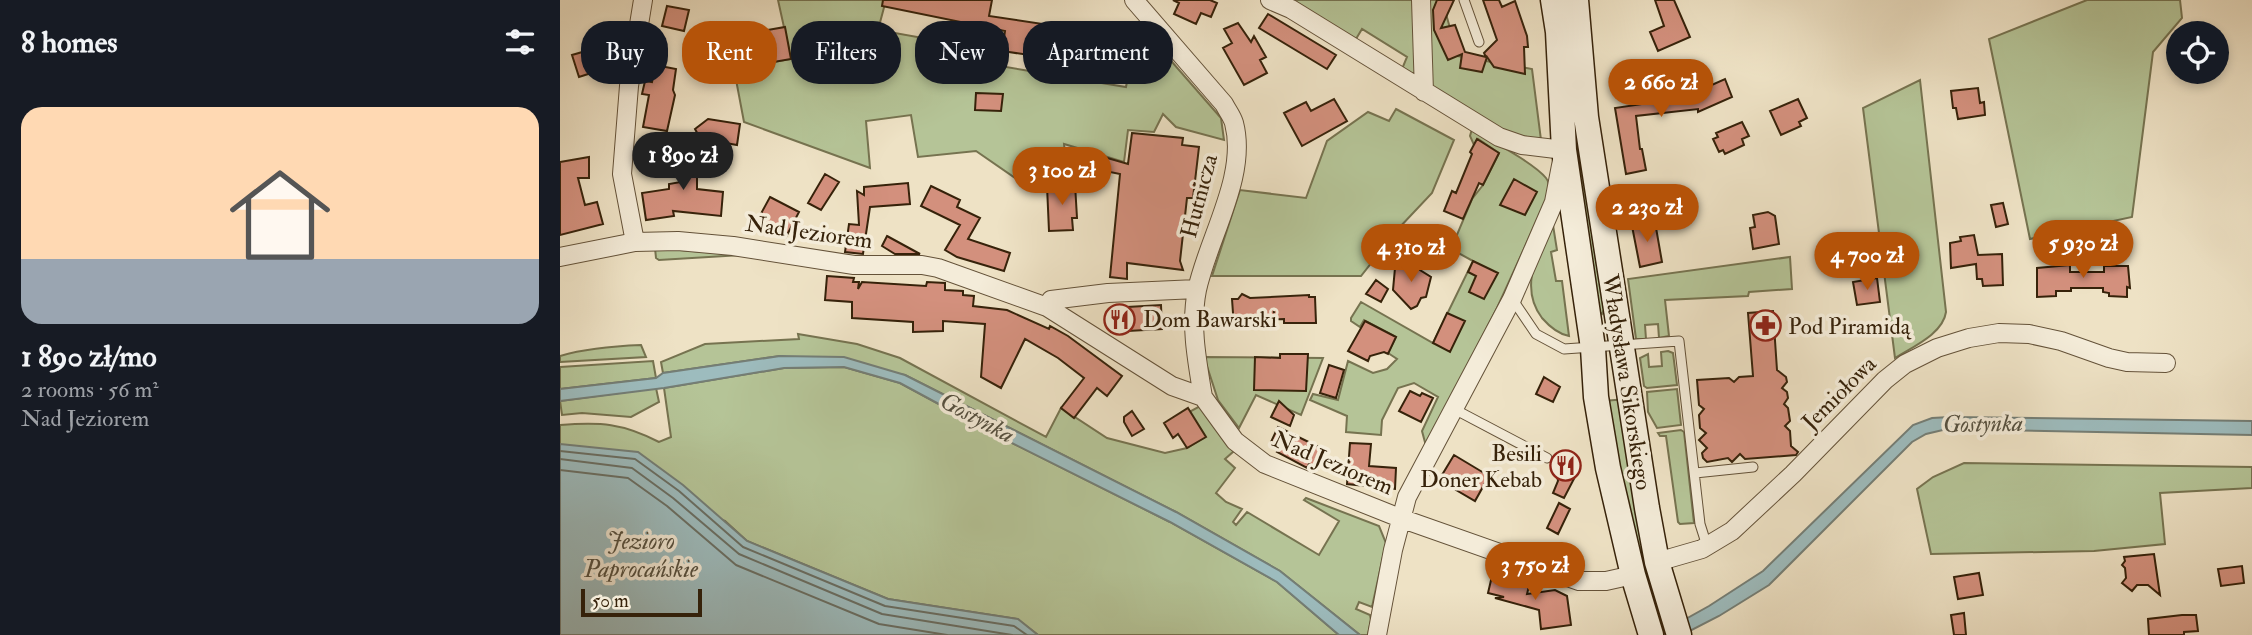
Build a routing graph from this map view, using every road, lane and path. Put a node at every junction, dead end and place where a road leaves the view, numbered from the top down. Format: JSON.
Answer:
{"nodes":[{"id":1,"x":643,"y":0,"type":"edge"},
{"id":2,"x":1134,"y":0,"type":"edge"},
{"id":3,"x":1270,"y":0,"type":"edge"},
{"id":4,"x":1421,"y":0,"type":"edge"},
{"id":5,"x":1464,"y":0,"type":"edge"},
{"id":6,"x":1553,"y":0,"type":"edge"},
{"id":7,"x":1576,"y":0,"type":"edge"},
{"id":8,"x":1587,"y":0,"type":"edge"},
{"id":9,"x":1479,"y":42,"type":"dead end"},
{"id":10,"x":1581,"y":43,"type":"junction"},
{"id":11,"x":1424,"y":92,"type":"junction"},
{"id":12,"x":1564,"y":150,"type":"junction"},
{"id":13,"x":635,"y":242,"type":"junction"},
{"id":14,"x":560,"y":257,"type":"edge"},
{"id":15,"x":1197,"y":289,"type":"junction"},
{"id":16,"x":1512,"y":299,"type":"junction"},
{"id":17,"x":1047,"y":307,"type":"junction"},
{"id":18,"x":1623,"y":346,"type":"junction"},
{"id":19,"x":1584,"y":349,"type":"junction"},
{"id":20,"x":2166,"y":363,"type":"dead end"},
{"id":21,"x":1203,"y":397,"type":"junction"},
{"id":22,"x":1454,"y":409,"type":"junction"},
{"id":23,"x":1547,"y":458,"type":"dead end"},
{"id":24,"x":1753,"y":467,"type":"dead end"},
{"id":25,"x":1695,"y":473,"type":"junction"},
{"id":26,"x":1400,"y":518,"type":"junction"},
{"id":27,"x":1707,"y":547,"type":"junction"},
{"id":28,"x":1657,"y":562,"type":"junction"},
{"id":29,"x":1633,"y":575,"type":"junction"},
{"id":30,"x":1378,"y":626,"type":"edge"},
{"id":31,"x":1651,"y":635,"type":"edge"},
{"id":32,"x":1679,"y":635,"type":"edge"}],
"edges":[{"from":1,"to":13,"type":"street"},
{"from":2,"to":15,"type":"street","name":"Hutnicza"},
{"from":3,"to":11,"type":"street"},
{"from":4,"to":11,"type":"street"},
{"from":5,"to":9,"type":"lane"},
{"from":6,"to":12,"type":"street","name":"Władysława Sikorskiego"},
{"from":7,"to":10,"type":"street","name":"Władysława Sikorskiego"},
{"from":8,"to":10,"type":"street"},
{"from":10,"to":18,"type":"street","name":"Władysława Sikorskiego"},
{"from":11,"to":12,"type":"street"},
{"from":12,"to":16,"type":"street","name":"Nad Jeziorem"},
{"from":12,"to":19,"type":"street","name":"Władysława Sikorskiego"},
{"from":13,"to":14,"type":"street","name":"Nad Jeziorem"},
{"from":13,"to":17,"type":"street","name":"Nad Jeziorem"},
{"from":15,"to":17,"type":"street"},
{"from":15,"to":21,"type":"street","name":"Hutnicza"},
{"from":16,"to":19,"type":"lane"},
{"from":16,"to":22,"type":"street","name":"Nad Jeziorem"},
{"from":17,"to":21,"type":"street","name":"Nad Jeziorem"},
{"from":18,"to":19,"type":"lane"},
{"from":18,"to":25,"type":"lane"},
{"from":18,"to":28,"type":"street","name":"Władysława Sikorskiego"},
{"from":19,"to":29,"type":"street","name":"Władysława Sikorskiego"},
{"from":20,"to":27,"type":"street","name":"Jemiołowa"},
{"from":21,"to":26,"type":"street","name":"Nad Jeziorem"},
{"from":22,"to":23,"type":"lane"},
{"from":22,"to":26,"type":"street","name":"Nad Jeziorem"},
{"from":24,"to":25,"type":"lane"},
{"from":25,"to":27,"type":"lane"},
{"from":26,"to":29,"type":"street","name":"Nad Jeziorem"},
{"from":26,"to":30,"type":"street","name":"Nad Jeziorem"},
{"from":27,"to":28,"type":"street","name":"Jemiołowa"},
{"from":28,"to":32,"type":"street","name":"Władysława Sikorskiego"},
{"from":29,"to":31,"type":"street","name":"Władysława Sikorskiego"}]}
